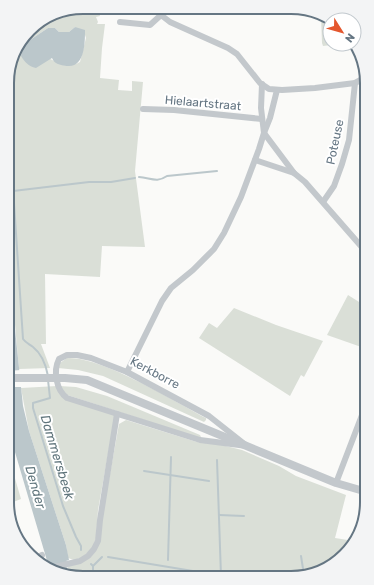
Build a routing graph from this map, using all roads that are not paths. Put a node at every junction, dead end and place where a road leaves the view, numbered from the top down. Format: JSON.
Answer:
{"nodes":[{"id":1,"x":161,"y":15,"type":"joint"},
{"id":2,"x":120,"y":22,"type":"dead end"},
{"id":3,"x":360,"y":80,"type":"edge"},
{"id":4,"x":356,"y":82,"type":"junction"},
{"id":5,"x":262,"y":84,"type":"junction"},
{"id":6,"x":277,"y":90,"type":"junction"},
{"id":7,"x":143,"y":109,"type":"dead end"},
{"id":8,"x":262,"y":119,"type":"junction"},
{"id":9,"x":264,"y":132,"type":"junction"},
{"id":10,"x":255,"y":160,"type":"junction"},
{"id":11,"x":294,"y":173,"type":"junction"},
{"id":12,"x":323,"y":202,"type":"junction"},
{"id":13,"x":360,"y":246,"type":"edge"},
{"id":14,"x":127,"y":372,"type":"junction"},
{"id":15,"x":14,"y":378,"type":"edge"},
{"id":16,"x":117,"y":414,"type":"junction"},
{"id":17,"x":360,"y":420,"type":"edge"},
{"id":18,"x":247,"y":446,"type":"junction"},
{"id":19,"x":336,"y":483,"type":"junction"},
{"id":20,"x":360,"y":490,"type":"edge"},
{"id":21,"x":57,"y":566,"type":"edge"}],
"edges":[{"from":1,"to":2,"type":"street"},
{"from":1,"to":5,"type":"street"},
{"from":3,"to":4,"type":"street"},
{"from":4,"to":6,"type":"street"},
{"from":4,"to":12,"type":"street","name":"Poteuse"},
{"from":5,"to":6,"type":"street"},
{"from":5,"to":8,"type":"street"},
{"from":6,"to":9,"type":"street"},
{"from":7,"to":8,"type":"street","name":"Hielaartstraat"},
{"from":8,"to":9,"type":"street"},
{"from":9,"to":10,"type":"street"},
{"from":9,"to":11,"type":"street"},
{"from":10,"to":11,"type":"street"},
{"from":10,"to":14,"type":"street"},
{"from":11,"to":12,"type":"street"},
{"from":12,"to":13,"type":"street"},
{"from":14,"to":16,"type":"street","name":"Kerkborre"},
{"from":14,"to":18,"type":"street","name":"Kerkborre"},
{"from":15,"to":18,"type":"street","name":"Kerkborre"},
{"from":16,"to":18,"type":"street","name":"Kerkborre"},
{"from":16,"to":21,"type":"street"},
{"from":17,"to":19,"type":"street"},
{"from":18,"to":19,"type":"street","name":"Kerkborre"},
{"from":19,"to":20,"type":"street","name":"Kerkborre"}]}
